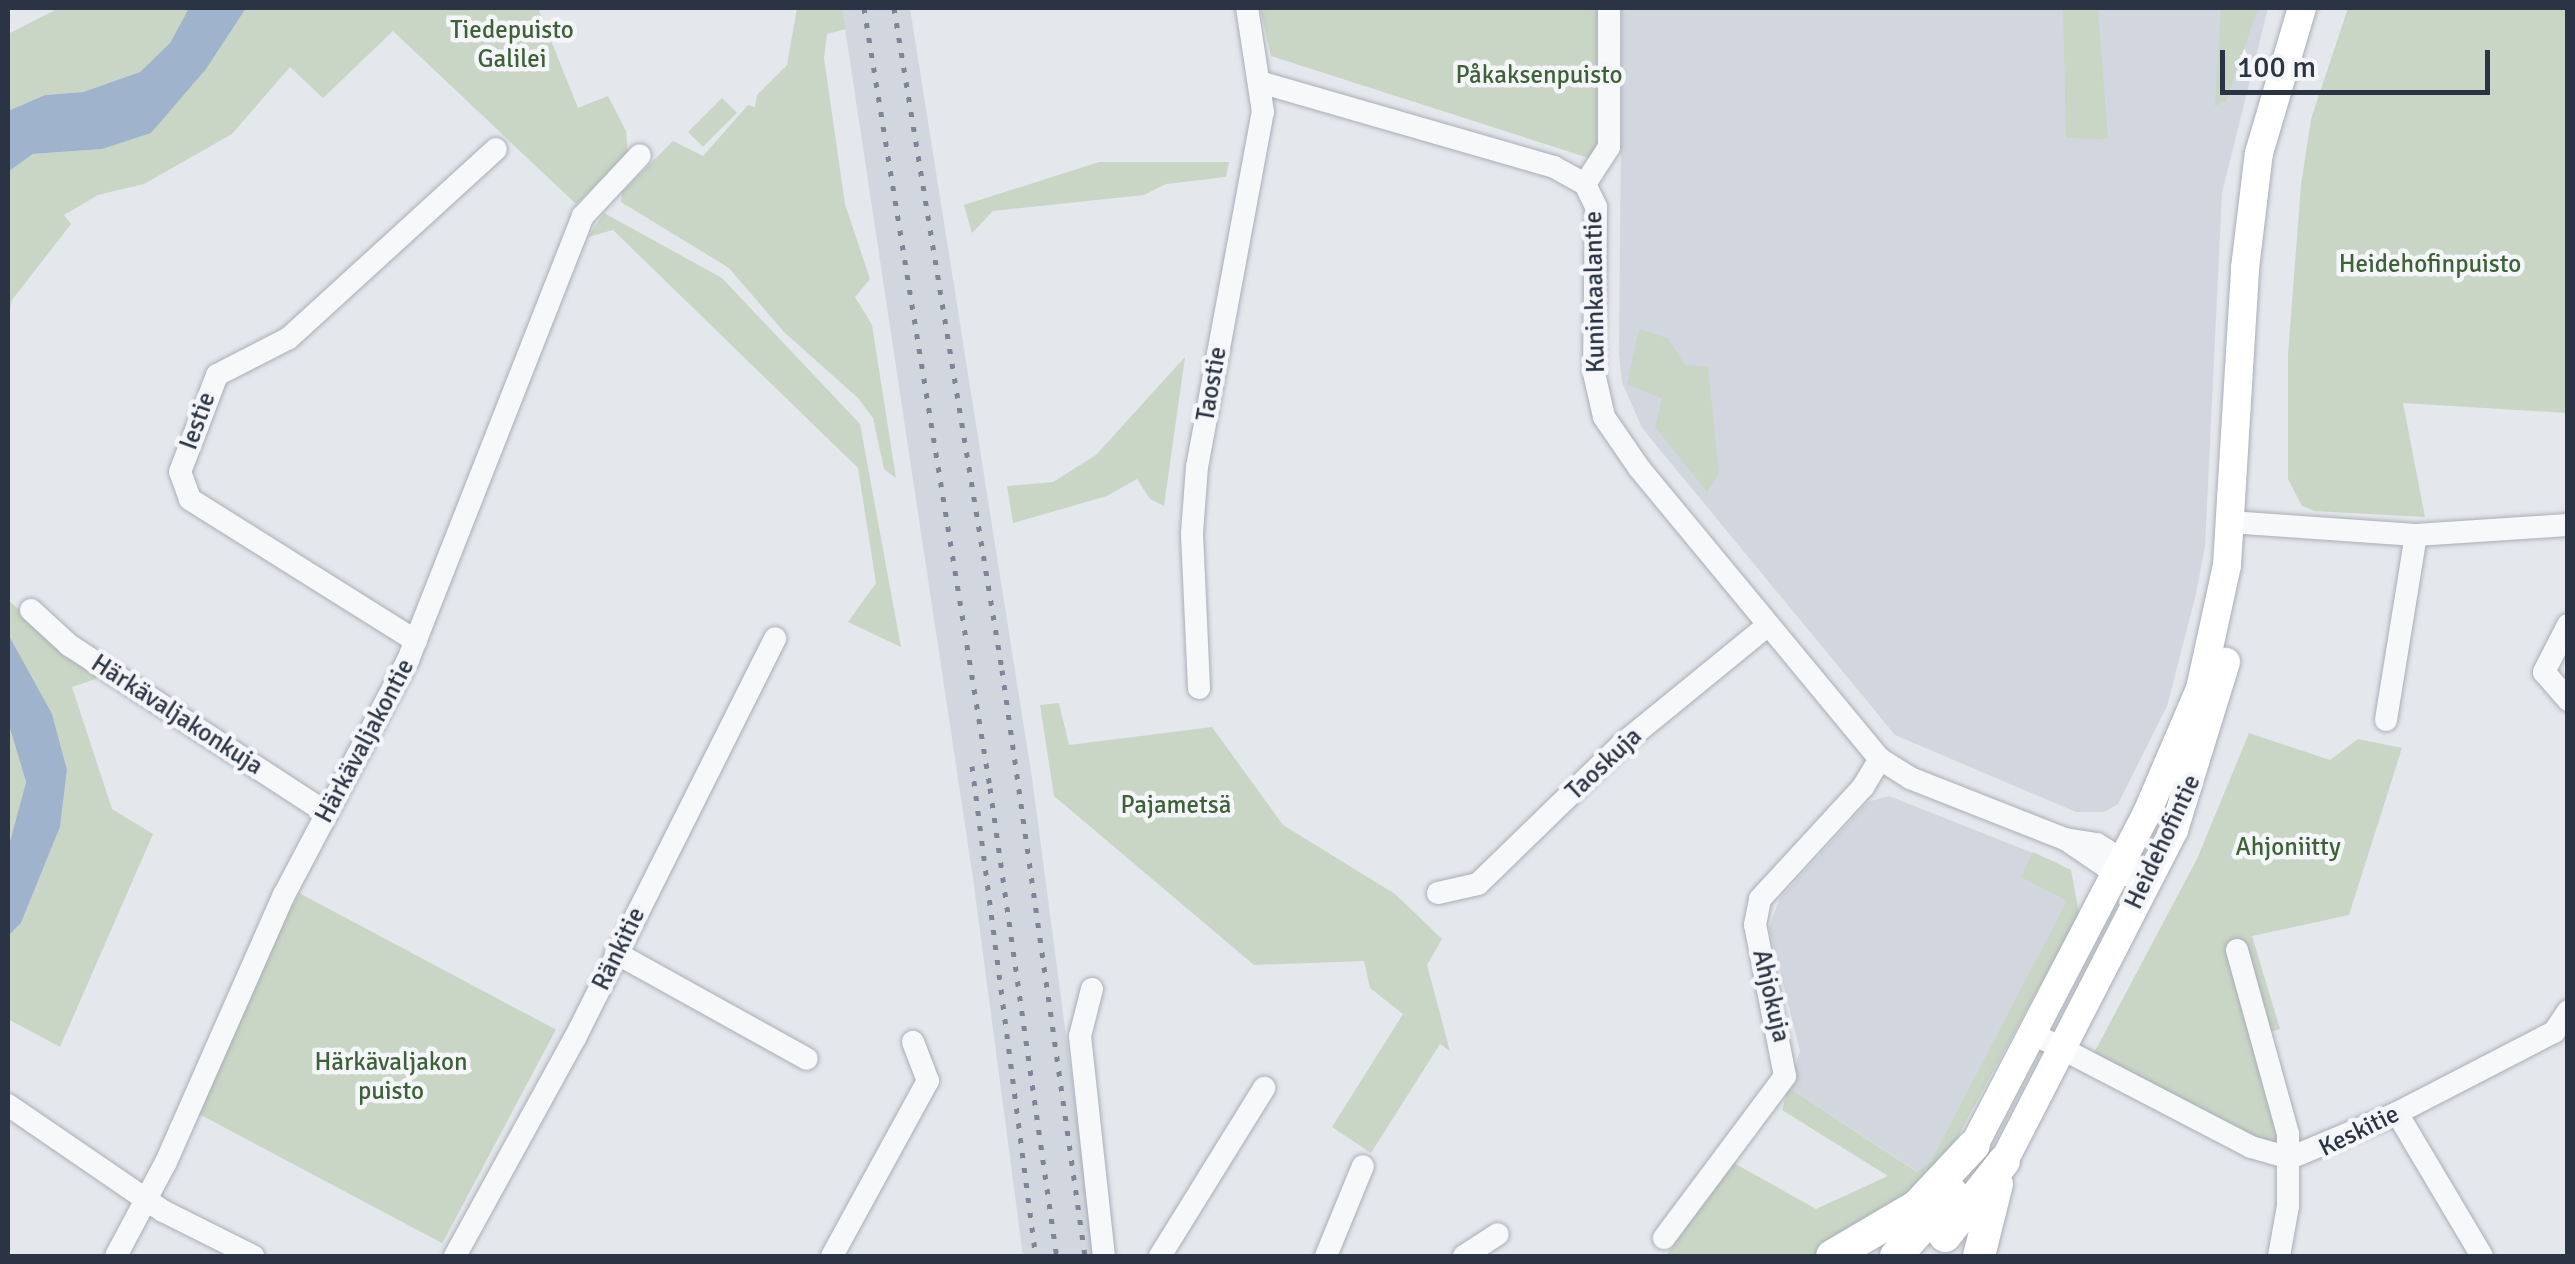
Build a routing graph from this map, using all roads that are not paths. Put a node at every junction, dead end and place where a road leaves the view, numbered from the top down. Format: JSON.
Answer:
{"nodes":[{"id":1,"x":1247,"y":8,"type":"edge"},
{"id":2,"x":1609,"y":8,"type":"edge"},
{"id":3,"x":2302,"y":8,"type":"edge"},
{"id":4,"x":1263,"y":84,"type":"junction"},
{"id":5,"x":496,"y":149,"type":"dead end"},
{"id":6,"x":640,"y":154,"type":"dead end"},
{"id":7,"x":1586,"y":184,"type":"junction"},
{"id":8,"x":2239,"y":522,"type":"junction"},
{"id":9,"x":2568,"y":525,"type":"edge"},
{"id":10,"x":2416,"y":535,"type":"junction"},
{"id":11,"x":31,"y":610,"type":"dead end"},
{"id":12,"x":1768,"y":625,"type":"junction"},
{"id":13,"x":2568,"y":625,"type":"edge"},
{"id":14,"x":775,"y":638,"type":"dead end"},
{"id":15,"x":416,"y":641,"type":"junction"},
{"id":16,"x":1199,"y":688,"type":"dead end"},
{"id":17,"x":2568,"y":700,"type":"edge"},
{"id":18,"x":2386,"y":720,"type":"dead end"},
{"id":19,"x":1880,"y":759,"type":"junction"},
{"id":20,"x":327,"y":814,"type":"junction"},
{"id":21,"x":2119,"y":865,"type":"junction"},
{"id":22,"x":2148,"y":880,"type":"junction"},
{"id":23,"x":1438,"y":893,"type":"dead end"},
{"id":24,"x":2237,"y":950,"type":"dead end"},
{"id":25,"x":616,"y":953,"type":"junction"},
{"id":26,"x":1092,"y":989,"type":"dead end"},
{"id":27,"x":2568,"y":1011,"type":"edge"},
{"id":28,"x":2032,"y":1033,"type":"junction"},
{"id":29,"x":2561,"y":1038,"type":"edge"},
{"id":30,"x":913,"y":1042,"type":"dead end"},
{"id":31,"x":2062,"y":1047,"type":"junction"},
{"id":32,"x":807,"y":1059,"type":"dead end"},
{"id":33,"x":1264,"y":1088,"type":"dead end"},
{"id":34,"x":8,"y":1105,"type":"edge"},
{"id":35,"x":2398,"y":1113,"type":"junction"},
{"id":36,"x":1974,"y":1145,"type":"junction"},
{"id":37,"x":2290,"y":1158,"type":"junction"},
{"id":38,"x":2004,"y":1161,"type":"junction"},
{"id":39,"x":1362,"y":1166,"type":"dead end"},
{"id":40,"x":148,"y":1202,"type":"junction"},
{"id":41,"x":1498,"y":1234,"type":"dead end"},
{"id":42,"x":1664,"y":1238,"type":"dead end"},
{"id":43,"x":116,"y":1256,"type":"edge"},
{"id":44,"x":254,"y":1256,"type":"edge"},
{"id":45,"x":456,"y":1256,"type":"edge"},
{"id":46,"x":832,"y":1256,"type":"edge"},
{"id":47,"x":1104,"y":1256,"type":"edge"},
{"id":48,"x":1160,"y":1256,"type":"edge"},
{"id":49,"x":1326,"y":1256,"type":"edge"},
{"id":50,"x":1464,"y":1256,"type":"edge"},
{"id":51,"x":1832,"y":1256,"type":"edge"},
{"id":52,"x":1896,"y":1256,"type":"edge"},
{"id":53,"x":1926,"y":1256,"type":"edge"},
{"id":54,"x":1978,"y":1256,"type":"edge"},
{"id":55,"x":2280,"y":1256,"type":"edge"},
{"id":56,"x":2482,"y":1256,"type":"edge"}],
"edges":[{"from":1,"to":4,"type":"street"},
{"from":2,"to":7,"type":"street"},
{"from":3,"to":8,"type":"main road","name":"Heidehofintie"},
{"from":4,"to":7,"type":"street","name":"Kuninkaalantie"},
{"from":4,"to":16,"type":"street","name":"Taostie"},
{"from":5,"to":15,"type":"street","name":"Iestie"},
{"from":6,"to":15,"type":"street","name":"Härkävaljakontie"},
{"from":7,"to":12,"type":"street","name":"Kuninkaalantie"},
{"from":8,"to":10,"type":"street"},
{"from":8,"to":21,"type":"main road","name":"Heidehofintie"},
{"from":8,"to":22,"type":"main road","name":"Heidehofintie"},
{"from":9,"to":10,"type":"street"},
{"from":10,"to":18,"type":"street"},
{"from":11,"to":20,"type":"street","name":"Härkävaljakonkuja"},
{"from":12,"to":19,"type":"street","name":"Kuninkaalantie"},
{"from":12,"to":23,"type":"street","name":"Taoskuja"},
{"from":13,"to":17,"type":"street"},
{"from":14,"to":25,"type":"street","name":"Ränkitie"},
{"from":15,"to":20,"type":"street","name":"Härkävaljakontie"},
{"from":19,"to":21,"type":"street","name":"Kuninkaalantie"},
{"from":19,"to":42,"type":"street","name":"Ahjokuja"},
{"from":20,"to":40,"type":"street","name":"Härkävaljakontie"},
{"from":21,"to":22,"type":"street","name":"Kuninkaalantie"},
{"from":21,"to":28,"type":"main road","name":"Heidehofintie"},
{"from":22,"to":31,"type":"main road","name":"Heidehofintie"},
{"from":24,"to":37,"type":"street"},
{"from":25,"to":32,"type":"street"},
{"from":25,"to":45,"type":"street","name":"Ränkitie"},
{"from":26,"to":47,"type":"street"},
{"from":27,"to":29,"type":"street","name":"Keskitie"},
{"from":28,"to":31,"type":"street","name":"Keskitie"},
{"from":28,"to":36,"type":"main road","name":"Heidehofintie"},
{"from":29,"to":35,"type":"street","name":"Keskitie"},
{"from":30,"to":46,"type":"street"},
{"from":31,"to":37,"type":"street","name":"Keskitie"},
{"from":31,"to":38,"type":"main road","name":"Heidehofintie"},
{"from":33,"to":48,"type":"street"},
{"from":34,"to":40,"type":"street"},
{"from":35,"to":37,"type":"street","name":"Keskitie"},
{"from":35,"to":56,"type":"street"},
{"from":36,"to":51,"type":"highway"},
{"from":36,"to":52,"type":"highway"},
{"from":37,"to":55,"type":"street"},
{"from":38,"to":53,"type":"highway"},
{"from":38,"to":54,"type":"highway"},
{"from":39,"to":49,"type":"street"},
{"from":40,"to":43,"type":"street","name":"Härkävaljakontie"},
{"from":40,"to":44,"type":"street"},
{"from":41,"to":50,"type":"street"}]}
